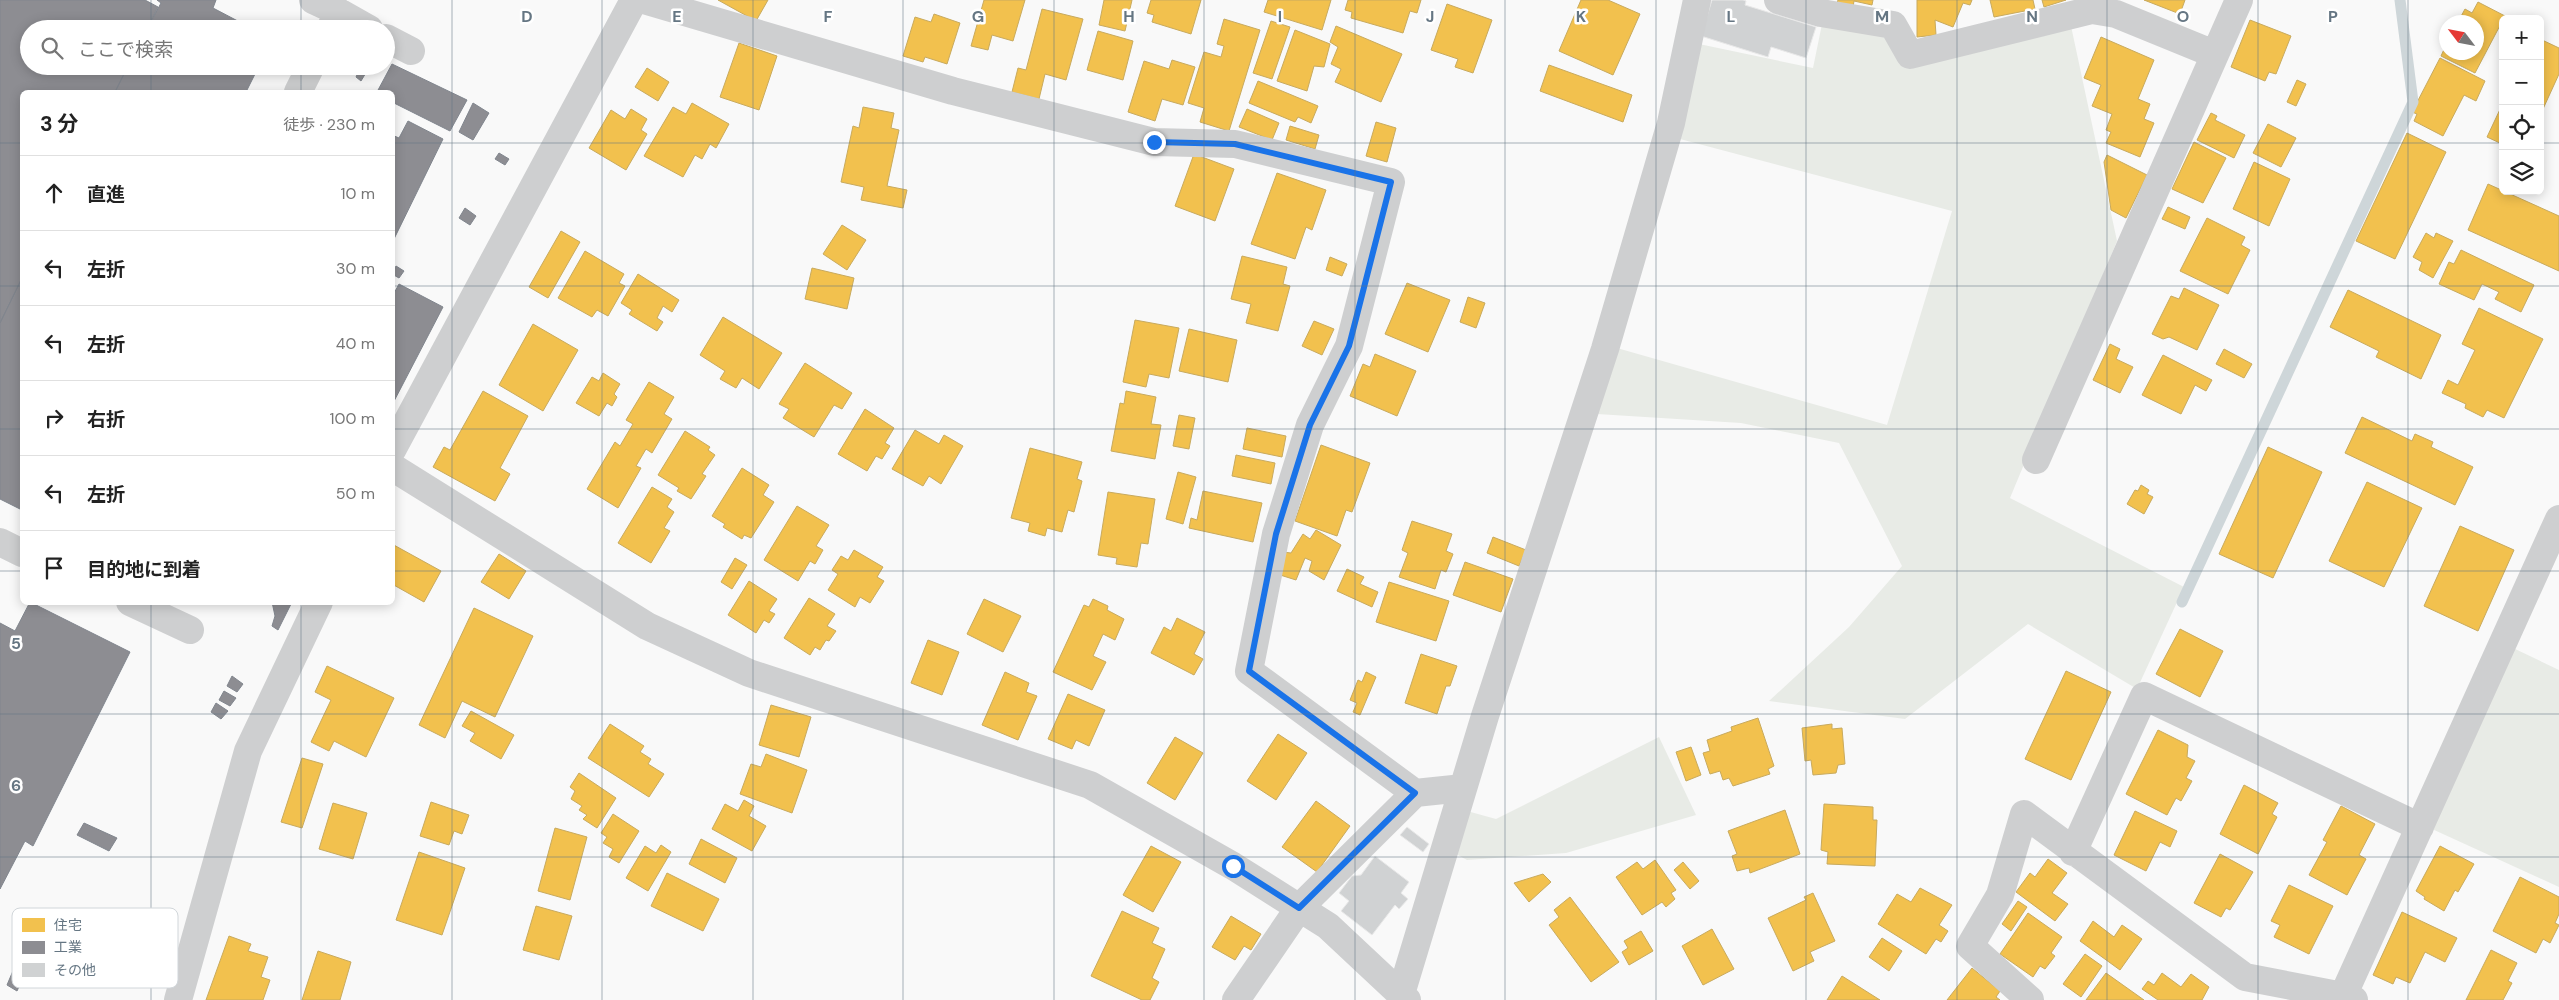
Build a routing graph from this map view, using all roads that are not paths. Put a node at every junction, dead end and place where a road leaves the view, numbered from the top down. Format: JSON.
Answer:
{"nodes":[{"id":1,"x":313,"y":0,"type":"edge"},
{"id":2,"x":634,"y":0,"type":"edge"},
{"id":3,"x":644,"y":0,"type":"edge"},
{"id":4,"x":1698,"y":0,"type":"edge"},
{"id":5,"x":1778,"y":0,"type":"edge"},
{"id":6,"x":2239,"y":0,"type":"edge"},
{"id":7,"x":2118,"y":7,"type":"edge"},
{"id":8,"x":334,"y":20,"type":"edge"},
{"id":9,"x":395,"y":43,"type":"edge"},
{"id":10,"x":411,"y":51,"type":"dead end"},
{"id":11,"x":2214,"y":54,"type":"junction"},
{"id":12,"x":306,"y":75,"type":"edge"},
{"id":13,"x":299,"y":90,"type":"edge"},
{"id":14,"x":395,"y":444,"type":"edge"},
{"id":15,"x":2036,"y":460,"type":"dead end"},
{"id":16,"x":395,"y":469,"type":"edge"},
{"id":17,"x":2559,"y":519,"type":"edge"},
{"id":18,"x":0,"y":542,"type":"edge"},
{"id":19,"x":20,"y":552,"type":"edge"},
{"id":20,"x":136,"y":605,"type":"edge"},
{"id":21,"x":318,"y":605,"type":"edge"},
{"id":22,"x":190,"y":630,"type":"dead end"},
{"id":23,"x":1464,"y":788,"type":"junction"},
{"id":24,"x":1415,"y":793,"type":"junction"},
{"id":25,"x":2420,"y":827,"type":"junction"},
{"id":26,"x":2073,"y":852,"type":"junction"},
{"id":27,"x":1299,"y":908,"type":"junction"},
{"id":28,"x":2242,"y":989,"type":"edge"},
{"id":29,"x":1404,"y":997,"type":"edge"},
{"id":30,"x":2349,"y":998,"type":"edge"},
{"id":31,"x":178,"y":1000,"type":"edge"},
{"id":32,"x":1236,"y":1000,"type":"edge"},
{"id":33,"x":2030,"y":1000,"type":"edge"}],
"edges":[{"from":1,"to":8,"type":"street"},
{"from":2,"to":14,"type":"street"},
{"from":3,"to":24,"type":"street"},
{"from":4,"to":23,"type":"street"},
{"from":5,"to":7,"type":"street"},
{"from":6,"to":11,"type":"street"},
{"from":7,"to":11,"type":"street"},
{"from":9,"to":10,"type":"street"},
{"from":11,"to":15,"type":"street"},
{"from":12,"to":13,"type":"street"},
{"from":16,"to":27,"type":"street"},
{"from":17,"to":25,"type":"street"},
{"from":18,"to":19,"type":"street"},
{"from":20,"to":22,"type":"street"},
{"from":21,"to":31,"type":"street"},
{"from":23,"to":24,"type":"street"},
{"from":23,"to":29,"type":"street"},
{"from":24,"to":27,"type":"street"},
{"from":25,"to":26,"type":"street"},
{"from":25,"to":30,"type":"street"},
{"from":26,"to":28,"type":"street"},
{"from":26,"to":33,"type":"street"},
{"from":27,"to":29,"type":"street"},
{"from":27,"to":32,"type":"street"},
{"from":28,"to":30,"type":"street"}]}
